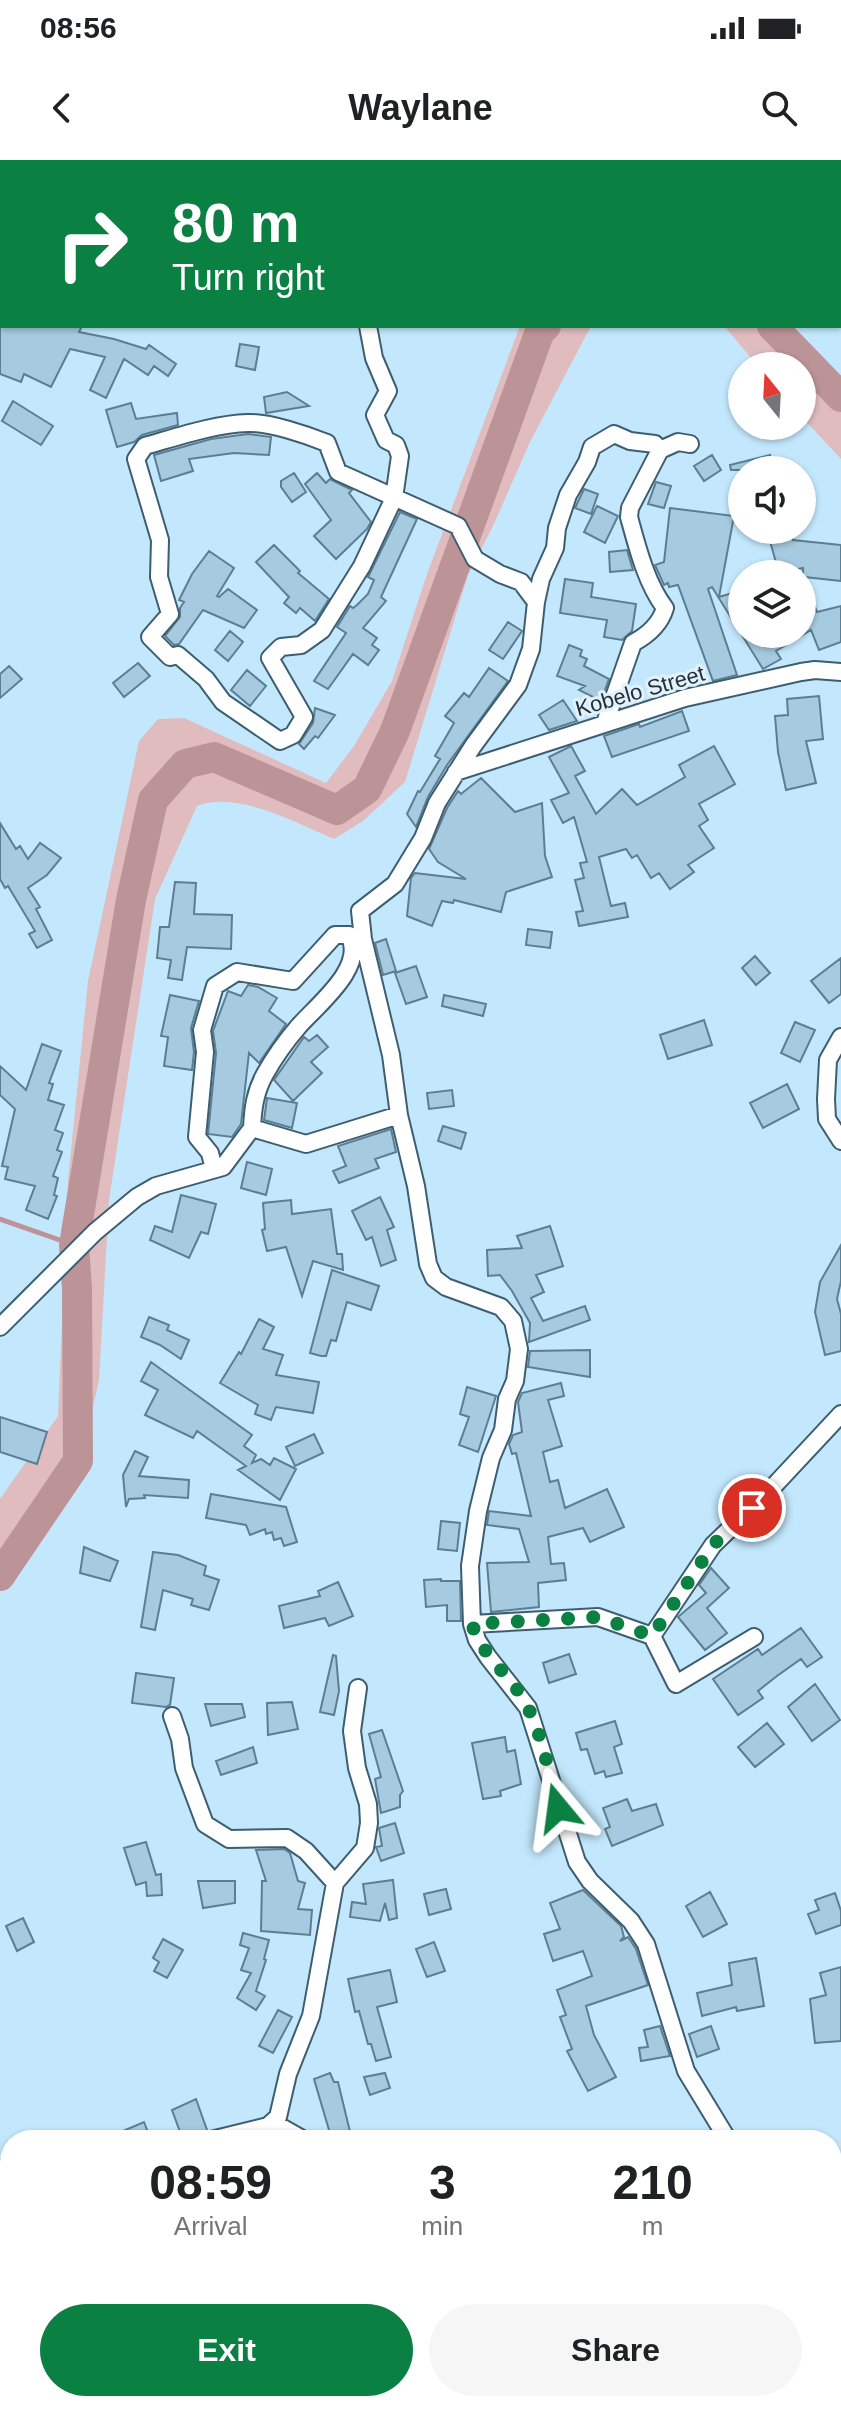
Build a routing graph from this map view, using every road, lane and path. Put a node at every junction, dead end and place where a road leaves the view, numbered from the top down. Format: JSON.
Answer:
{"nodes":[{"id":1,"x":368,"y":328,"type":"edge"},
{"id":2,"x":690,"y":444,"type":"dead end"},
{"id":3,"x":660,"y":450,"type":"junction"},
{"id":4,"x":394,"y":498,"type":"junction"},
{"id":5,"x":536,"y":602,"type":"junction"},
{"id":6,"x":841,"y":672,"type":"edge"},
{"id":7,"x":605,"y":723,"type":"junction"},
{"id":8,"x":456,"y":772,"type":"junction"},
{"id":9,"x":841,"y":1037,"type":"edge"},
{"id":10,"x":399,"y":1115,"type":"junction"},
{"id":11,"x":252,"y":1128,"type":"junction"},
{"id":12,"x":841,"y":1141,"type":"edge"},
{"id":13,"x":214,"y":1169,"type":"junction"},
{"id":14,"x":0,"y":1327,"type":"edge"},
{"id":15,"x":841,"y":1414,"type":"edge"},
{"id":16,"x":472,"y":1624,"type":"junction"},
{"id":17,"x":652,"y":1636,"type":"junction"},
{"id":18,"x":754,"y":1637,"type":"dead end"},
{"id":19,"x":358,"y":1688,"type":"dead end"},
{"id":20,"x":172,"y":1716,"type":"dead end"},
{"id":21,"x":335,"y":1883,"type":"junction"},
{"id":22,"x":274,"y":2123,"type":"junction"},
{"id":23,"x":248,"y":2130,"type":"edge"},
{"id":24,"x":286,"y":2130,"type":"edge"},
{"id":25,"x":722,"y":2130,"type":"edge"}],
"edges":[{"from":1,"to":4,"type":"street"},
{"from":2,"to":3,"type":"street"},
{"from":3,"to":5,"type":"street"},
{"from":3,"to":7,"type":"street"},
{"from":4,"to":4,"type":"street"},
{"from":4,"to":5,"type":"street"},
{"from":5,"to":8,"type":"street"},
{"from":6,"to":7,"type":"street","name":"Kobelo Street"},
{"from":7,"to":8,"type":"street","name":"Kobelo Street"},
{"from":8,"to":10,"type":"street"},
{"from":9,"to":12,"type":"street"},
{"from":10,"to":11,"type":"street"},
{"from":10,"to":16,"type":"street"},
{"from":11,"to":13,"type":"street"},
{"from":11,"to":13,"type":"street"},
{"from":13,"to":14,"type":"street"},
{"from":15,"to":17,"type":"street"},
{"from":16,"to":17,"type":"street"},
{"from":16,"to":25,"type":"street"},
{"from":17,"to":18,"type":"street"},
{"from":19,"to":21,"type":"street"},
{"from":20,"to":21,"type":"street"},
{"from":21,"to":22,"type":"street"},
{"from":22,"to":23,"type":"street"},
{"from":22,"to":24,"type":"street"}]}
